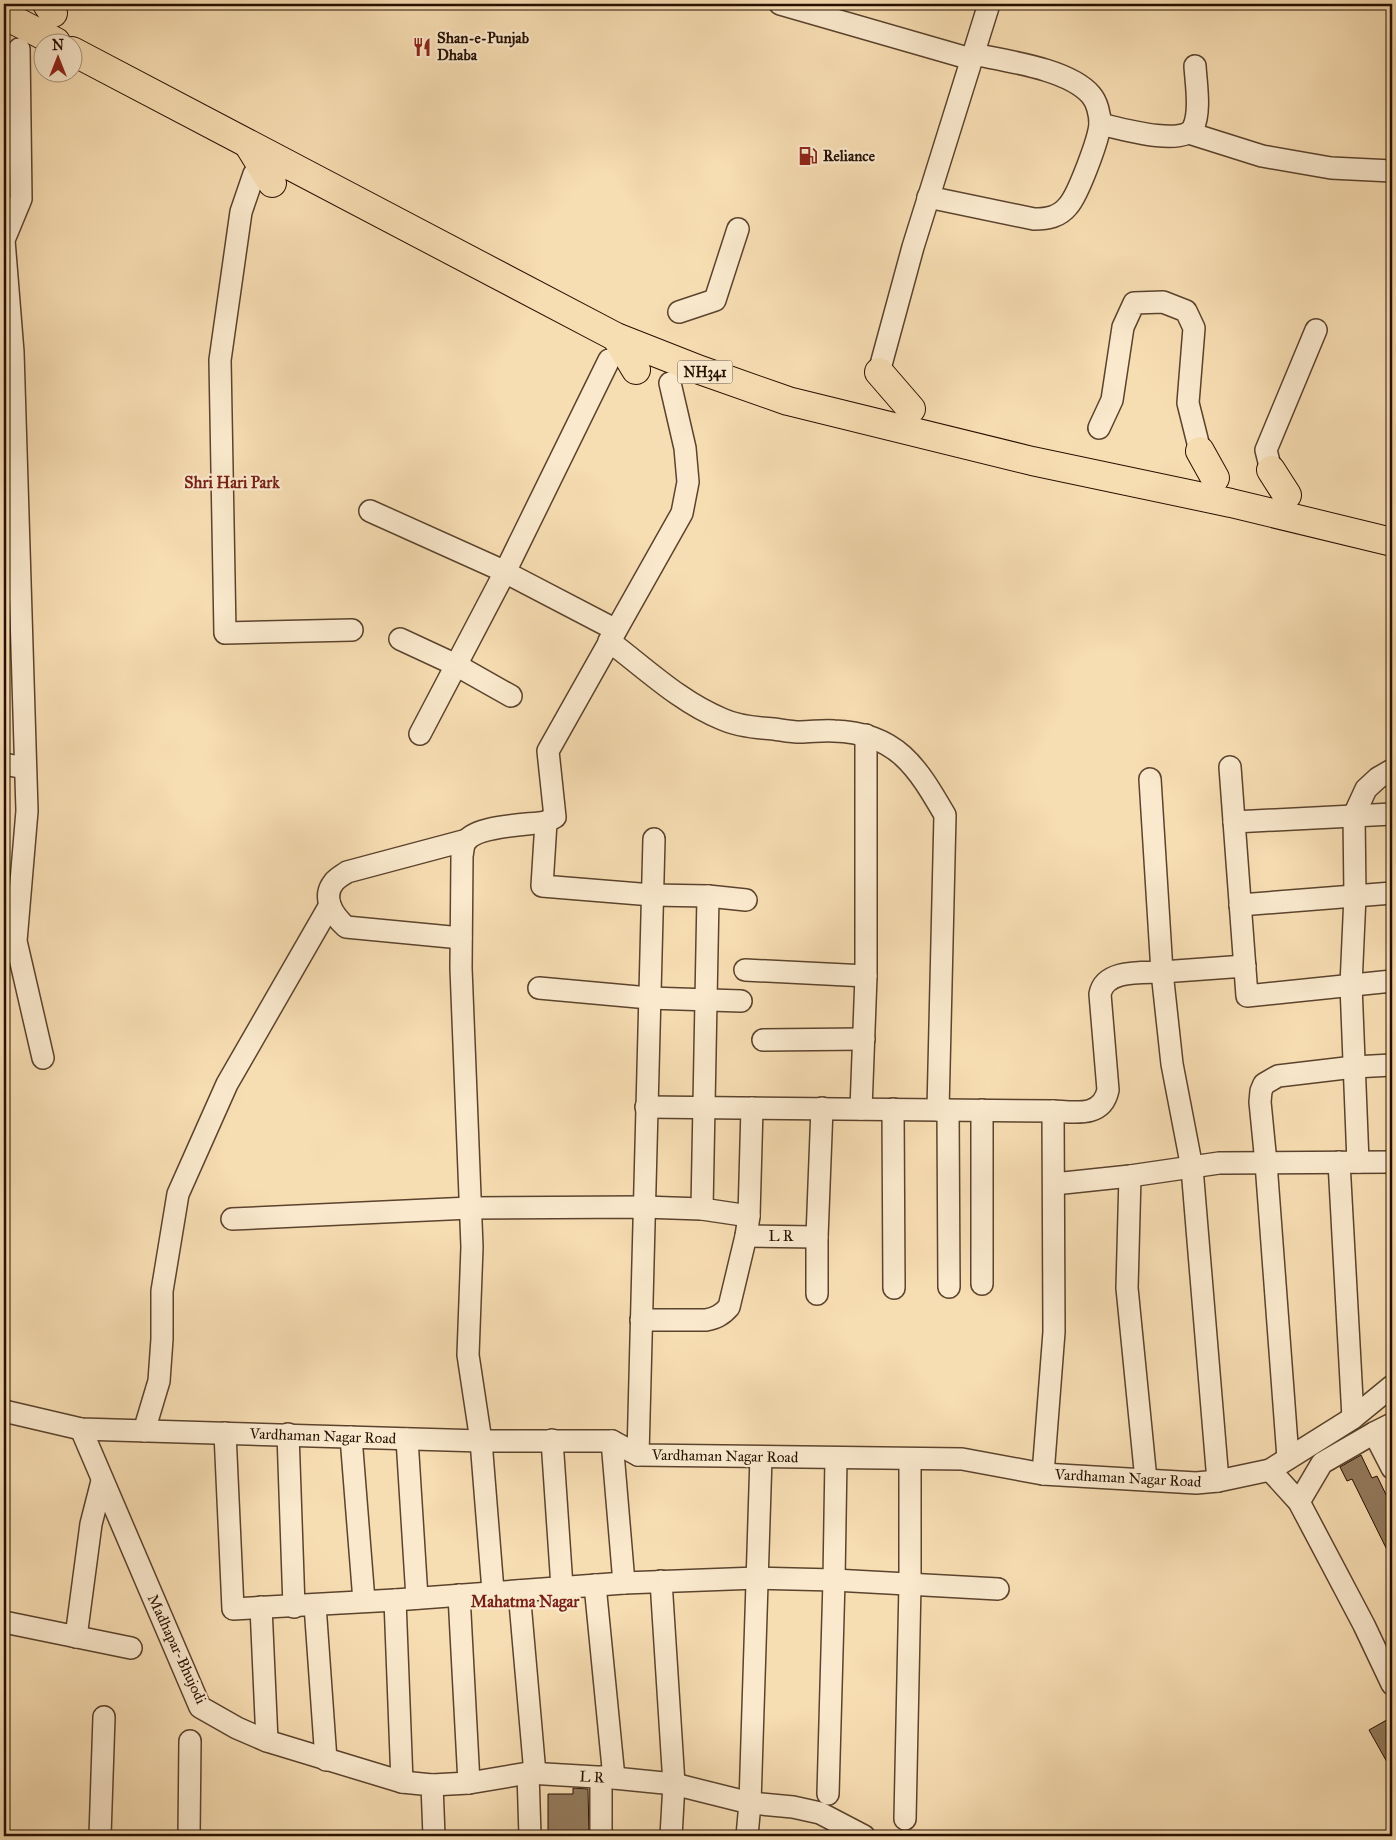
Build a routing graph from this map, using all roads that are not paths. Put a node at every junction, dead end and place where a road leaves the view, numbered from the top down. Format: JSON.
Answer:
{"nodes":[{"id":1,"x":780,"y":4,"type":"edge"},
{"id":2,"x":989,"y":4,"type":"edge"},
{"id":3,"x":5,"y":16,"type":"edge"},
{"id":4,"x":36,"y":32,"type":"edge"},
{"id":5,"x":19,"y":49,"type":"joint"},
{"id":6,"x":82,"y":56,"type":"edge"},
{"id":7,"x":972,"y":57,"type":"junction"},
{"id":8,"x":1195,"y":66,"type":"dead end"},
{"id":9,"x":1100,"y":124,"type":"junction"},
{"id":10,"x":1189,"y":133,"type":"junction"},
{"id":11,"x":246,"y":142,"type":"junction"},
{"id":12,"x":12,"y":151,"type":"edge"},
{"id":13,"x":1392,"y":171,"type":"edge"},
{"id":14,"x":263,"y":179,"type":"joint"},
{"id":15,"x":928,"y":197,"type":"junction"},
{"id":16,"x":738,"y":229,"type":"dead end"},
{"id":17,"x":679,"y":312,"type":"dead end"},
{"id":18,"x":1316,"y":330,"type":"dead end"},
{"id":19,"x":612,"y":348,"type":"junction"},
{"id":20,"x":636,"y":370,"type":"dead end"},
{"id":21,"x":879,"y":372,"type":"joint"},
{"id":22,"x":670,"y":383,"type":"dead end"},
{"id":23,"x":912,"y":409,"type":"dead end"},
{"id":24,"x":1098,"y":428,"type":"dead end"},
{"id":25,"x":1200,"y":451,"type":"joint"},
{"id":26,"x":1271,"y":470,"type":"joint"},
{"id":27,"x":1215,"y":478,"type":"dead end"},
{"id":28,"x":1287,"y":495,"type":"dead end"},
{"id":29,"x":370,"y":511,"type":"dead end"},
{"id":30,"x":1392,"y":542,"type":"edge"},
{"id":31,"x":505,"y":572,"type":"junction"},
{"id":32,"x":352,"y":630,"type":"dead end"},
{"id":33,"x":612,"y":636,"type":"junction"},
{"id":34,"x":400,"y":638,"type":"dead end"},
{"id":35,"x":456,"y":665,"type":"junction"},
{"id":36,"x":511,"y":696,"type":"dead end"},
{"id":37,"x":420,"y":734,"type":"dead end"},
{"id":38,"x":866,"y":735,"type":"junction"},
{"id":39,"x":4,"y":764,"type":"edge"},
{"id":40,"x":1230,"y":767,"type":"dead end"},
{"id":41,"x":25,"y":768,"type":"junction"},
{"id":42,"x":1392,"y":770,"type":"edge"},
{"id":43,"x":1150,"y":779,"type":"dead end"},
{"id":44,"x":1392,"y":814,"type":"edge"},
{"id":45,"x":1354,"y":816,"type":"junction"},
{"id":46,"x":546,"y":822,"type":"junction"},
{"id":47,"x":1234,"y":822,"type":"junction"},
{"id":48,"x":654,"y":839,"type":"dead end"},
{"id":49,"x":467,"y":840,"type":"junction"},
{"id":50,"x":1392,"y":893,"type":"edge"},
{"id":51,"x":652,"y":895,"type":"junction"},
{"id":52,"x":708,"y":896,"type":"junction"},
{"id":53,"x":1355,"y":896,"type":"junction"},
{"id":54,"x":746,"y":900,"type":"dead end"},
{"id":55,"x":330,"y":905,"type":"junction"},
{"id":56,"x":1240,"y":905,"type":"junction"},
{"id":57,"x":461,"y":938,"type":"junction"},
{"id":58,"x":10,"y":939,"type":"edge"},
{"id":59,"x":1245,"y":966,"type":"junction"},
{"id":60,"x":745,"y":970,"type":"dead end"},
{"id":61,"x":1162,"y":972,"type":"junction"},
{"id":62,"x":866,"y":976,"type":"junction"},
{"id":63,"x":1392,"y":981,"type":"edge"},
{"id":64,"x":1351,"y":985,"type":"junction"},
{"id":65,"x":539,"y":988,"type":"dead end"},
{"id":66,"x":649,"y":998,"type":"junction"},
{"id":67,"x":706,"y":999,"type":"junction"},
{"id":68,"x":741,"y":1001,"type":"dead end"},
{"id":69,"x":864,"y":1039,"type":"junction"},
{"id":70,"x":764,"y":1040,"type":"dead end"},
{"id":71,"x":43,"y":1058,"type":"dead end"},
{"id":72,"x":1392,"y":1065,"type":"edge"},
{"id":73,"x":1354,"y":1067,"type":"junction"},
{"id":74,"x":646,"y":1107,"type":"junction"},
{"id":75,"x":704,"y":1107,"type":"junction"},
{"id":76,"x":752,"y":1108,"type":"junction"},
{"id":77,"x":822,"y":1108,"type":"junction"},
{"id":78,"x":861,"y":1109,"type":"junction"},
{"id":79,"x":893,"y":1109,"type":"junction"},
{"id":80,"x":943,"y":1110,"type":"junction"},
{"id":81,"x":982,"y":1110,"type":"junction"},
{"id":82,"x":1053,"y":1111,"type":"junction"},
{"id":83,"x":1348,"y":1162,"type":"junction"},
{"id":84,"x":1392,"y":1162,"type":"edge"},
{"id":85,"x":1266,"y":1163,"type":"junction"},
{"id":86,"x":1192,"y":1168,"type":"junction"},
{"id":87,"x":1130,"y":1176,"type":"junction"},
{"id":88,"x":1054,"y":1184,"type":"junction"},
{"id":89,"x":643,"y":1207,"type":"junction"},
{"id":90,"x":470,"y":1208,"type":"junction"},
{"id":91,"x":702,"y":1209,"type":"junction"},
{"id":92,"x":232,"y":1219,"type":"dead end"},
{"id":93,"x":748,"y":1226,"type":"junction"},
{"id":94,"x":817,"y":1237,"type":"junction"},
{"id":95,"x":982,"y":1284,"type":"dead end"},
{"id":96,"x":950,"y":1287,"type":"dead end"},
{"id":97,"x":894,"y":1288,"type":"dead end"},
{"id":98,"x":817,"y":1294,"type":"dead end"},
{"id":99,"x":641,"y":1320,"type":"junction"},
{"id":100,"x":1392,"y":1386,"type":"edge"},
{"id":101,"x":4,"y":1411,"type":"edge"},
{"id":102,"x":1353,"y":1418,"type":"junction"},
{"id":103,"x":1383,"y":1428,"type":"edge"},
{"id":104,"x":81,"y":1429,"type":"junction"},
{"id":105,"x":144,"y":1431,"type":"junction"},
{"id":106,"x":225,"y":1433,"type":"junction"},
{"id":107,"x":288,"y":1434,"type":"junction"},
{"id":108,"x":351,"y":1436,"type":"junction"},
{"id":109,"x":407,"y":1439,"type":"junction"},
{"id":110,"x":552,"y":1440,"type":"junction"},
{"id":111,"x":482,"y":1441,"type":"junction"},
{"id":112,"x":612,"y":1441,"type":"junction"},
{"id":113,"x":638,"y":1455,"type":"junction"},
{"id":114,"x":761,"y":1456,"type":"junction"},
{"id":115,"x":836,"y":1458,"type":"junction"},
{"id":116,"x":1288,"y":1458,"type":"junction"},
{"id":117,"x":910,"y":1459,"type":"junction"},
{"id":118,"x":1392,"y":1468,"type":"edge"},
{"id":119,"x":1270,"y":1470,"type":"junction"},
{"id":120,"x":1043,"y":1474,"type":"junction"},
{"id":121,"x":1146,"y":1480,"type":"junction"},
{"id":122,"x":102,"y":1481,"type":"junction"},
{"id":123,"x":1218,"y":1481,"type":"junction"},
{"id":124,"x":1299,"y":1502,"type":"junction"},
{"id":125,"x":757,"y":1578,"type":"junction"},
{"id":126,"x":834,"y":1580,"type":"junction"},
{"id":127,"x":661,"y":1581,"type":"junction"},
{"id":128,"x":624,"y":1583,"type":"junction"},
{"id":129,"x":910,"y":1584,"type":"junction"},
{"id":130,"x":595,"y":1585,"type":"junction"},
{"id":131,"x":562,"y":1586,"type":"junction"},
{"id":132,"x":998,"y":1589,"type":"dead end"},
{"id":133,"x":519,"y":1591,"type":"junction"},
{"id":134,"x":493,"y":1592,"type":"junction"},
{"id":135,"x":459,"y":1595,"type":"junction"},
{"id":136,"x":417,"y":1598,"type":"junction"},
{"id":137,"x":395,"y":1600,"type":"junction"},
{"id":138,"x":364,"y":1601,"type":"junction"},
{"id":139,"x":315,"y":1605,"type":"junction"},
{"id":140,"x":294,"y":1606,"type":"junction"},
{"id":141,"x":261,"y":1607,"type":"junction"},
{"id":142,"x":4,"y":1622,"type":"edge"},
{"id":143,"x":76,"y":1637,"type":"junction"},
{"id":144,"x":131,"y":1648,"type":"dead end"},
{"id":145,"x":1392,"y":1684,"type":"edge"},
{"id":146,"x":104,"y":1717,"type":"dead end"},
{"id":147,"x":190,"y":1741,"type":"dead end"},
{"id":148,"x":267,"y":1741,"type":"junction"},
{"id":149,"x":326,"y":1760,"type":"junction"},
{"id":150,"x":532,"y":1774,"type":"junction"},
{"id":151,"x":607,"y":1778,"type":"junction"},
{"id":152,"x":402,"y":1782,"type":"junction"},
{"id":153,"x":469,"y":1784,"type":"junction"},
{"id":154,"x":674,"y":1784,"type":"junction"},
{"id":155,"x":432,"y":1785,"type":"junction"},
{"id":156,"x":828,"y":1794,"type":"dead end"},
{"id":157,"x":750,"y":1803,"type":"junction"},
{"id":158,"x":905,"y":1819,"type":"dead end"},
{"id":159,"x":100,"y":1836,"type":"edge"},
{"id":160,"x":189,"y":1836,"type":"edge"},
{"id":161,"x":434,"y":1836,"type":"edge"},
{"id":162,"x":530,"y":1836,"type":"edge"},
{"id":163,"x":601,"y":1836,"type":"edge"},
{"id":164,"x":671,"y":1836,"type":"edge"},
{"id":165,"x":747,"y":1836,"type":"edge"},
{"id":166,"x":864,"y":1836,"type":"edge"}],
"edges":[{"from":1,"to":7,"type":"street"},
{"from":2,"to":7,"type":"street"},
{"from":3,"to":4,"type":"highway"},
{"from":3,"to":5,"type":"highway"},
{"from":5,"to":12,"type":"street"},
{"from":6,"to":11,"type":"highway","number":"NH341"},
{"from":7,"to":9,"type":"street"},
{"from":7,"to":15,"type":"street"},
{"from":8,"to":10,"type":"street"},
{"from":9,"to":10,"type":"street"},
{"from":9,"to":15,"type":"street"},
{"from":10,"to":13,"type":"street"},
{"from":11,"to":14,"type":"highway"},
{"from":11,"to":19,"type":"highway","number":"NH341"},
{"from":12,"to":41,"type":"street"},
{"from":14,"to":32,"type":"street"},
{"from":15,"to":21,"type":"street"},
{"from":16,"to":17,"type":"street"},
{"from":18,"to":26,"type":"street"},
{"from":19,"to":20,"type":"highway"},
{"from":19,"to":30,"type":"highway","number":"NH341"},
{"from":19,"to":31,"type":"street"},
{"from":21,"to":23,"type":"highway"},
{"from":22,"to":33,"type":"street"},
{"from":24,"to":25,"type":"street"},
{"from":25,"to":27,"type":"highway"},
{"from":26,"to":28,"type":"highway"},
{"from":29,"to":31,"type":"street"},
{"from":31,"to":33,"type":"street"},
{"from":31,"to":35,"type":"street"},
{"from":33,"to":38,"type":"street"},
{"from":33,"to":46,"type":"street"},
{"from":34,"to":35,"type":"street"},
{"from":35,"to":36,"type":"street"},
{"from":35,"to":37,"type":"street"},
{"from":38,"to":62,"type":"street"},
{"from":38,"to":80,"type":"street"},
{"from":39,"to":41,"type":"street"},
{"from":40,"to":47,"type":"street"},
{"from":41,"to":58,"type":"street"},
{"from":42,"to":45,"type":"street"},
{"from":43,"to":61,"type":"street"},
{"from":44,"to":45,"type":"street"},
{"from":45,"to":47,"type":"street"},
{"from":45,"to":53,"type":"street"},
{"from":46,"to":49,"type":"street"},
{"from":46,"to":51,"type":"street"},
{"from":47,"to":56,"type":"street"},
{"from":48,"to":51,"type":"street"},
{"from":49,"to":55,"type":"street"},
{"from":49,"to":57,"type":"street"},
{"from":50,"to":53,"type":"street"},
{"from":51,"to":52,"type":"street"},
{"from":51,"to":66,"type":"street"},
{"from":52,"to":54,"type":"street"},
{"from":52,"to":67,"type":"street"},
{"from":53,"to":56,"type":"street"},
{"from":53,"to":64,"type":"street"},
{"from":55,"to":57,"type":"street"},
{"from":55,"to":105,"type":"street"},
{"from":56,"to":59,"type":"street"},
{"from":57,"to":90,"type":"street"},
{"from":58,"to":71,"type":"street"},
{"from":59,"to":61,"type":"street"},
{"from":59,"to":64,"type":"street"},
{"from":60,"to":62,"type":"street"},
{"from":61,"to":82,"type":"street"},
{"from":61,"to":86,"type":"street"},
{"from":62,"to":69,"type":"street"},
{"from":63,"to":64,"type":"street"},
{"from":64,"to":73,"type":"street"},
{"from":65,"to":66,"type":"street"},
{"from":66,"to":67,"type":"street"},
{"from":66,"to":74,"type":"street"},
{"from":67,"to":68,"type":"street"},
{"from":67,"to":75,"type":"street"},
{"from":69,"to":70,"type":"street"},
{"from":69,"to":78,"type":"street"},
{"from":72,"to":73,"type":"street"},
{"from":73,"to":83,"type":"street"},
{"from":73,"to":85,"type":"street"},
{"from":74,"to":75,"type":"street"},
{"from":74,"to":89,"type":"street"},
{"from":75,"to":76,"type":"street"},
{"from":75,"to":91,"type":"street"},
{"from":76,"to":77,"type":"street"},
{"from":76,"to":93,"type":"street"},
{"from":77,"to":78,"type":"street"},
{"from":77,"to":94,"type":"street"},
{"from":78,"to":79,"type":"street"},
{"from":79,"to":80,"type":"street"},
{"from":79,"to":97,"type":"street"},
{"from":80,"to":81,"type":"street"},
{"from":80,"to":96,"type":"street"},
{"from":81,"to":82,"type":"street"},
{"from":81,"to":95,"type":"street"},
{"from":82,"to":88,"type":"street"},
{"from":83,"to":84,"type":"street"},
{"from":83,"to":85,"type":"street"},
{"from":83,"to":102,"type":"street"},
{"from":85,"to":86,"type":"street"},
{"from":85,"to":116,"type":"street"},
{"from":86,"to":87,"type":"street"},
{"from":86,"to":123,"type":"street"},
{"from":87,"to":88,"type":"street"},
{"from":87,"to":121,"type":"street"},
{"from":88,"to":120,"type":"street"},
{"from":89,"to":90,"type":"street","name":"L R"},
{"from":89,"to":91,"type":"street","name":"L R"},
{"from":89,"to":99,"type":"street"},
{"from":90,"to":92,"type":"street","name":"L R"},
{"from":90,"to":111,"type":"street"},
{"from":91,"to":93,"type":"street","name":"L R"},
{"from":93,"to":94,"type":"street","name":"L R"},
{"from":93,"to":99,"type":"street"},
{"from":94,"to":98,"type":"street"},
{"from":99,"to":113,"type":"street"},
{"from":100,"to":102,"type":"street","name":"Vardhaman Nagar Road"},
{"from":101,"to":104,"type":"street","name":"Vardhaman Nagar Road"},
{"from":102,"to":116,"type":"street","name":"Vardhaman Nagar Road"},
{"from":103,"to":118,"type":"street"},
{"from":103,"to":124,"type":"street"},
{"from":104,"to":105,"type":"street","name":"Vardhaman Nagar Road"},
{"from":104,"to":122,"type":"street","name":"Madhapar-Bhujodi"},
{"from":105,"to":106,"type":"street","name":"Vardhaman Nagar Road"},
{"from":106,"to":107,"type":"street","name":"Vardhaman Nagar Road"},
{"from":106,"to":141,"type":"street"},
{"from":107,"to":108,"type":"street","name":"Vardhaman Nagar Road"},
{"from":107,"to":140,"type":"street"},
{"from":108,"to":109,"type":"street","name":"Vardhaman Nagar Road"},
{"from":108,"to":138,"type":"street"},
{"from":109,"to":111,"type":"street","name":"Vardhaman Nagar Road"},
{"from":109,"to":136,"type":"street"},
{"from":110,"to":111,"type":"street","name":"Vardhaman Nagar Road"},
{"from":110,"to":112,"type":"street","name":"Vardhaman Nagar Road"},
{"from":110,"to":131,"type":"street"},
{"from":111,"to":134,"type":"street"},
{"from":112,"to":113,"type":"street","name":"Vardhaman Nagar Road"},
{"from":112,"to":128,"type":"street"},
{"from":113,"to":114,"type":"street","name":"Vardhaman Nagar Road"},
{"from":114,"to":115,"type":"street","name":"Vardhaman Nagar Road"},
{"from":114,"to":125,"type":"street"},
{"from":115,"to":117,"type":"street","name":"Vardhaman Nagar Road"},
{"from":115,"to":126,"type":"street"},
{"from":116,"to":119,"type":"street","name":"Vardhaman Nagar Road"},
{"from":117,"to":120,"type":"street","name":"Vardhaman Nagar Road"},
{"from":117,"to":129,"type":"street"},
{"from":119,"to":123,"type":"street","name":"Vardhaman Nagar Road"},
{"from":119,"to":124,"type":"street"},
{"from":120,"to":121,"type":"street","name":"Vardhaman Nagar Road"},
{"from":121,"to":123,"type":"street","name":"Vardhaman Nagar Road"},
{"from":122,"to":143,"type":"street"},
{"from":122,"to":148,"type":"street","name":"Madhapar-Bhujodi"},
{"from":124,"to":145,"type":"street"},
{"from":125,"to":126,"type":"street"},
{"from":125,"to":127,"type":"street"},
{"from":125,"to":157,"type":"street"},
{"from":126,"to":129,"type":"street"},
{"from":126,"to":156,"type":"street"},
{"from":127,"to":128,"type":"street"},
{"from":127,"to":154,"type":"street"},
{"from":128,"to":130,"type":"street"},
{"from":129,"to":132,"type":"street"},
{"from":129,"to":158,"type":"street"},
{"from":130,"to":131,"type":"street"},
{"from":130,"to":151,"type":"street"},
{"from":131,"to":133,"type":"street"},
{"from":133,"to":134,"type":"street"},
{"from":133,"to":150,"type":"street"},
{"from":134,"to":135,"type":"street"},
{"from":135,"to":136,"type":"street"},
{"from":135,"to":153,"type":"street"},
{"from":136,"to":137,"type":"street"},
{"from":137,"to":138,"type":"street"},
{"from":137,"to":152,"type":"street"},
{"from":138,"to":139,"type":"street"},
{"from":139,"to":140,"type":"street"},
{"from":139,"to":149,"type":"street"},
{"from":140,"to":141,"type":"street"},
{"from":141,"to":148,"type":"street"},
{"from":142,"to":143,"type":"street"},
{"from":143,"to":144,"type":"street"},
{"from":146,"to":159,"type":"street"},
{"from":147,"to":160,"type":"street"},
{"from":148,"to":149,"type":"street","name":"Madhapar-Bhujodi"},
{"from":149,"to":152,"type":"street","name":"Madhapar-Bhujodi"},
{"from":150,"to":151,"type":"street","name":"L R"},
{"from":150,"to":153,"type":"street","name":"L R"},
{"from":150,"to":162,"type":"street"},
{"from":151,"to":154,"type":"street","name":"L R"},
{"from":151,"to":163,"type":"street"},
{"from":152,"to":155,"type":"street","name":"Madhapar-Bhujodi"},
{"from":153,"to":155,"type":"street","name":"L R"},
{"from":154,"to":157,"type":"street","name":"L R"},
{"from":154,"to":164,"type":"street"},
{"from":155,"to":161,"type":"street"},
{"from":157,"to":165,"type":"street"},
{"from":157,"to":166,"type":"street","name":"L R"}]}
